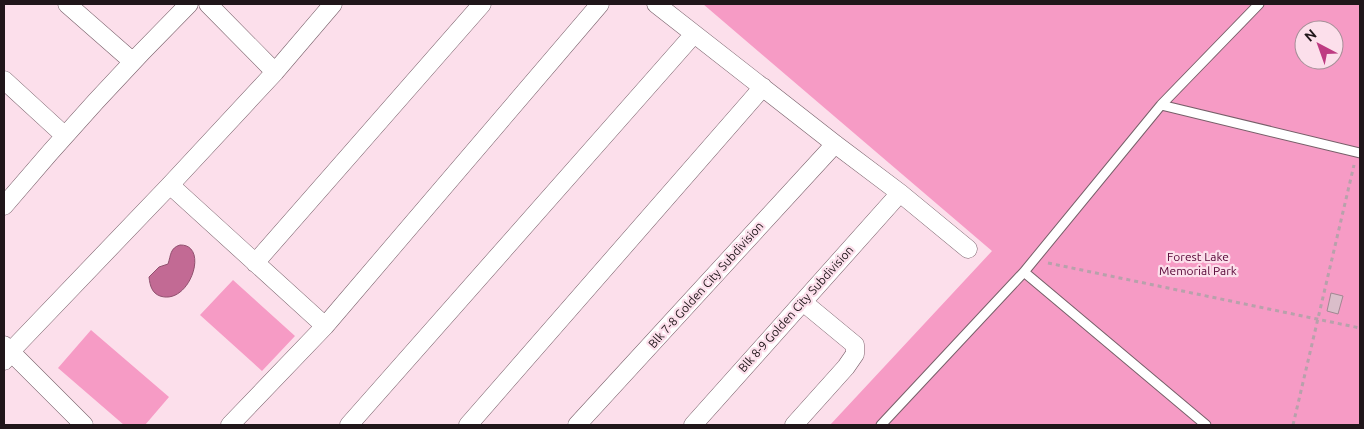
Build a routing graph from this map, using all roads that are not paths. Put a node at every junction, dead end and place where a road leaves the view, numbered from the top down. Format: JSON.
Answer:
{"nodes":[{"id":1,"x":67,"y":4,"type":"edge"},
{"id":2,"x":189,"y":4,"type":"edge"},
{"id":3,"x":208,"y":4,"type":"edge"},
{"id":4,"x":333,"y":4,"type":"edge"},
{"id":5,"x":482,"y":4,"type":"edge"},
{"id":6,"x":600,"y":4,"type":"edge"},
{"id":7,"x":656,"y":4,"type":"edge"},
{"id":8,"x":1259,"y":4,"type":"edge"},
{"id":9,"x":694,"y":34,"type":"junction"},
{"id":10,"x":132,"y":61,"type":"junction"},
{"id":11,"x":275,"y":72,"type":"junction"},
{"id":12,"x":4,"y":80,"type":"edge"},
{"id":13,"x":764,"y":87,"type":"junction"},
{"id":14,"x":1161,"y":104,"type":"junction"},
{"id":15,"x":64,"y":135,"type":"junction"},
{"id":16,"x":835,"y":144,"type":"junction"},
{"id":17,"x":1359,"y":153,"type":"edge"},
{"id":18,"x":170,"y":185,"type":"junction"},
{"id":19,"x":900,"y":193,"type":"junction"},
{"id":20,"x":4,"y":205,"type":"edge"},
{"id":21,"x":968,"y":249,"type":"dead end"},
{"id":22,"x":255,"y":263,"type":"junction"},
{"id":23,"x":1024,"y":272,"type":"junction"},
{"id":24,"x":803,"y":302,"type":"junction"},
{"id":25,"x":325,"y":326,"type":"junction"},
{"id":26,"x":6,"y":352,"type":"edge"},
{"id":27,"x":84,"y":425,"type":"edge"},
{"id":28,"x":230,"y":425,"type":"edge"},
{"id":29,"x":349,"y":425,"type":"edge"},
{"id":30,"x":468,"y":425,"type":"edge"},
{"id":31,"x":578,"y":425,"type":"edge"},
{"id":32,"x":693,"y":425,"type":"edge"},
{"id":33,"x":794,"y":425,"type":"edge"},
{"id":34,"x":881,"y":425,"type":"edge"},
{"id":35,"x":1206,"y":425,"type":"edge"}],
"edges":[{"from":1,"to":10,"type":"street"},
{"from":2,"to":10,"type":"street"},
{"from":3,"to":11,"type":"street"},
{"from":4,"to":11,"type":"street"},
{"from":5,"to":22,"type":"street"},
{"from":6,"to":25,"type":"street"},
{"from":7,"to":9,"type":"street"},
{"from":8,"to":14,"type":"lane"},
{"from":9,"to":13,"type":"street"},
{"from":9,"to":29,"type":"street"},
{"from":10,"to":15,"type":"street"},
{"from":11,"to":18,"type":"street"},
{"from":12,"to":15,"type":"street"},
{"from":13,"to":16,"type":"street"},
{"from":13,"to":30,"type":"street"},
{"from":14,"to":17,"type":"lane"},
{"from":14,"to":23,"type":"lane"},
{"from":15,"to":20,"type":"street"},
{"from":16,"to":19,"type":"street"},
{"from":16,"to":31,"type":"street","name":"Blk 7-8 Golden City Subdivision"},
{"from":18,"to":22,"type":"street"},
{"from":18,"to":26,"type":"street"},
{"from":19,"to":21,"type":"street"},
{"from":19,"to":24,"type":"street","name":"Blk 8-9 Golden City Subdivision"},
{"from":22,"to":25,"type":"street"},
{"from":23,"to":34,"type":"lane"},
{"from":23,"to":35,"type":"lane"},
{"from":24,"to":32,"type":"street","name":"Blk 8-9 Golden City Subdivision"},
{"from":24,"to":33,"type":"street"},
{"from":25,"to":28,"type":"street"},
{"from":26,"to":27,"type":"street"}]}
